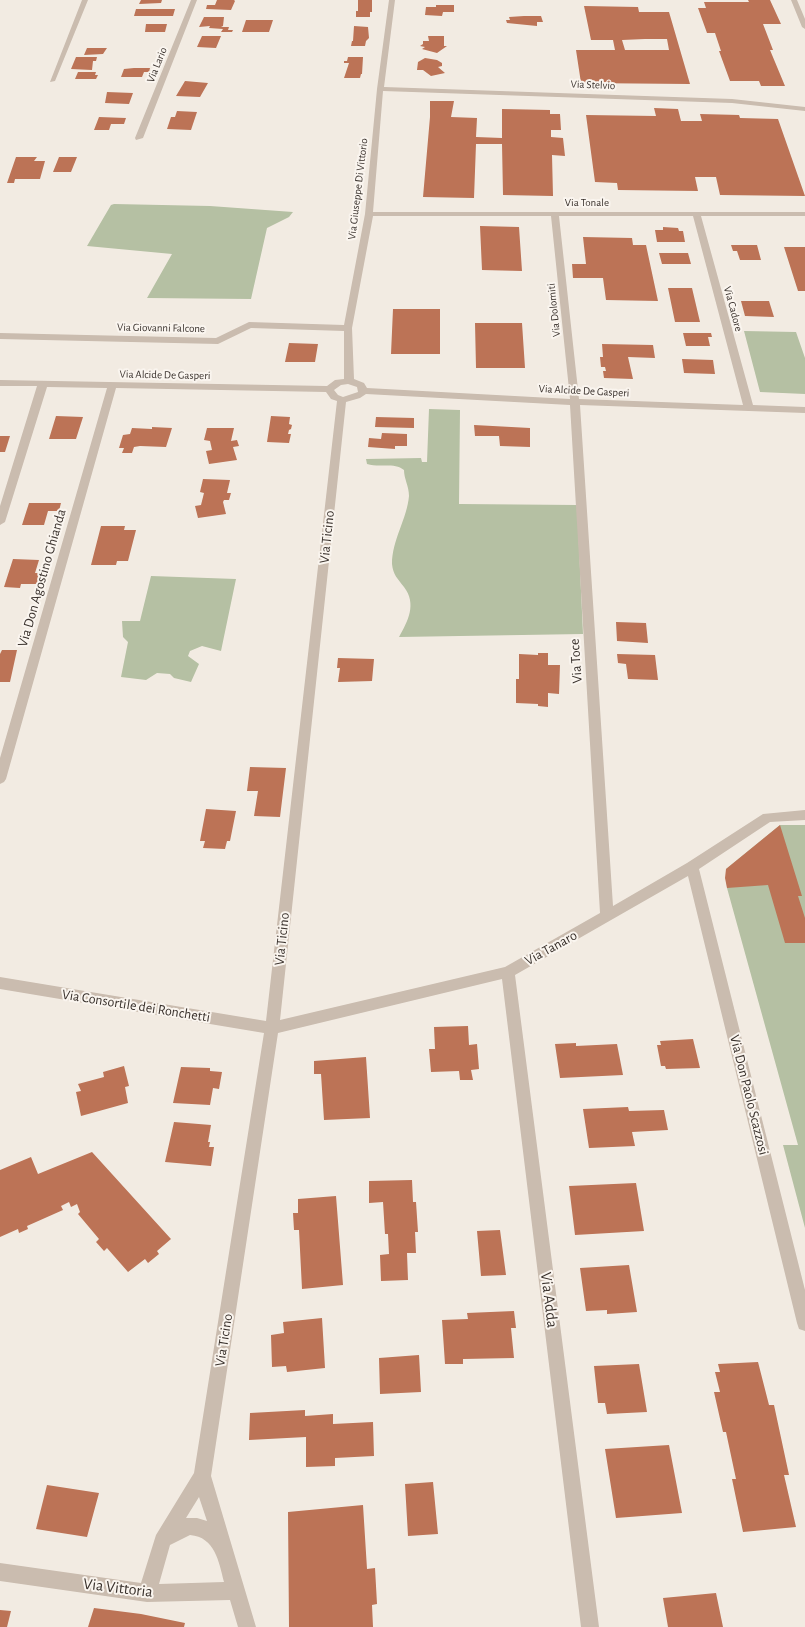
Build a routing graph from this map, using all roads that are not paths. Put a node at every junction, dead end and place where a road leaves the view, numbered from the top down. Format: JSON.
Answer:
{"nodes":[{"id":1,"x":86,"y":0,"type":"edge"},
{"id":2,"x":194,"y":0,"type":"edge"},
{"id":3,"x":392,"y":0,"type":"edge"},
{"id":4,"x":794,"y":0,"type":"edge"},
{"id":5,"x":803,"y":20,"type":"edge"},
{"id":6,"x":805,"y":27,"type":"edge"},
{"id":7,"x":52,"y":81,"type":"dead end"},
{"id":8,"x":380,"y":89,"type":"junction"},
{"id":9,"x":805,"y":109,"type":"edge"},
{"id":10,"x":139,"y":138,"type":"dead end"},
{"id":11,"x":369,"y":214,"type":"junction"},
{"id":12,"x":696,"y":214,"type":"junction"},
{"id":13,"x":805,"y":214,"type":"edge"},
{"id":14,"x":555,"y":215,"type":"junction"},
{"id":15,"x":348,"y":328,"type":"junction"},
{"id":16,"x":0,"y":336,"type":"edge"},
{"id":17,"x":349,"y":380,"type":"junction"},
{"id":18,"x":0,"y":383,"type":"edge"},
{"id":19,"x":42,"y":383,"type":"junction"},
{"id":20,"x":112,"y":386,"type":"junction"},
{"id":21,"x":329,"y":389,"type":"junction"},
{"id":22,"x":363,"y":391,"type":"junction"},
{"id":23,"x":342,"y":399,"type":"junction"},
{"id":24,"x":575,"y":402,"type":"junction"},
{"id":25,"x":748,"y":409,"type":"junction"},
{"id":26,"x":805,"y":410,"type":"edge"},
{"id":27,"x":0,"y":522,"type":"edge"},
{"id":28,"x":0,"y":779,"type":"edge"},
{"id":29,"x":805,"y":815,"type":"edge"},
{"id":30,"x":692,"y":867,"type":"junction"},
{"id":31,"x":607,"y":917,"type":"junction"},
{"id":32,"x":508,"y":972,"type":"junction"},
{"id":33,"x":0,"y":984,"type":"edge"},
{"id":34,"x":272,"y":1028,"type":"junction"},
{"id":35,"x":805,"y":1323,"type":"edge"},
{"id":36,"x":202,"y":1476,"type":"junction"},
{"id":37,"x":162,"y":1541,"type":"junction"},
{"id":38,"x":224,"y":1546,"type":"junction"},
{"id":39,"x":0,"y":1572,"type":"edge"},
{"id":40,"x":237,"y":1591,"type":"junction"},
{"id":41,"x":147,"y":1593,"type":"junction"},
{"id":42,"x":247,"y":1627,"type":"edge"},
{"id":43,"x":590,"y":1627,"type":"edge"}],
"edges":[{"from":1,"to":7,"type":"street"},
{"from":2,"to":10,"type":"street","name":"Via Lario"},
{"from":3,"to":8,"type":"street","name":"Via Giuseppe Di Vittorio"},
{"from":4,"to":5,"type":"street"},
{"from":5,"to":6,"type":"street"},
{"from":8,"to":9,"type":"street","name":"Via Stelvio"},
{"from":8,"to":11,"type":"street","name":"Via Giuseppe Di Vittorio"},
{"from":11,"to":14,"type":"street","name":"Via Tonale"},
{"from":11,"to":15,"type":"street","name":"Via Giuseppe Di Vittorio"},
{"from":12,"to":13,"type":"street","name":"Via Tonale"},
{"from":12,"to":14,"type":"street","name":"Via Tonale"},
{"from":12,"to":25,"type":"street","name":"Via Cadore"},
{"from":14,"to":24,"type":"street","name":"Via Dolomiti"},
{"from":15,"to":16,"type":"street","name":"Via Giovanni Falcone"},
{"from":15,"to":17,"type":"street","name":"Via Giuseppe Di Vittorio"},
{"from":17,"to":21,"type":"street"},
{"from":17,"to":22,"type":"street"},
{"from":18,"to":19,"type":"street","name":"Via Alcide De Gasperi"},
{"from":19,"to":20,"type":"street","name":"Via Alcide De Gasperi"},
{"from":19,"to":27,"type":"street"},
{"from":20,"to":21,"type":"street","name":"Via Alcide De Gasperi"},
{"from":20,"to":28,"type":"street","name":"Via Don Agostino Ghianda"},
{"from":21,"to":23,"type":"street"},
{"from":22,"to":23,"type":"street"},
{"from":22,"to":24,"type":"street","name":"Via Alcide De Gasperi"},
{"from":23,"to":34,"type":"street","name":"Via Ticino"},
{"from":24,"to":25,"type":"street","name":"Via Alcide De Gasperi"},
{"from":24,"to":31,"type":"street","name":"Via Toce"},
{"from":25,"to":26,"type":"street","name":"Via Alcide De Gasperi"},
{"from":29,"to":30,"type":"street","name":"Via Tanaro"},
{"from":30,"to":31,"type":"street","name":"Via Tanaro"},
{"from":30,"to":35,"type":"street","name":"Via Don Paolo Scazzosi"},
{"from":31,"to":32,"type":"street","name":"Via Tanaro"},
{"from":32,"to":34,"type":"street","name":"Via Tanaro"},
{"from":32,"to":43,"type":"street","name":"Via Adda"},
{"from":33,"to":34,"type":"street","name":"Via Consortile dei Ronchetti"},
{"from":34,"to":36,"type":"street","name":"Via Ticino"},
{"from":36,"to":37,"type":"street"},
{"from":36,"to":38,"type":"street"},
{"from":37,"to":38,"type":"street"},
{"from":37,"to":41,"type":"street"},
{"from":38,"to":40,"type":"street"},
{"from":39,"to":41,"type":"street","name":"Via Vittoria"},
{"from":40,"to":41,"type":"street","name":"Via Vittoria"},
{"from":40,"to":42,"type":"street"}]}
